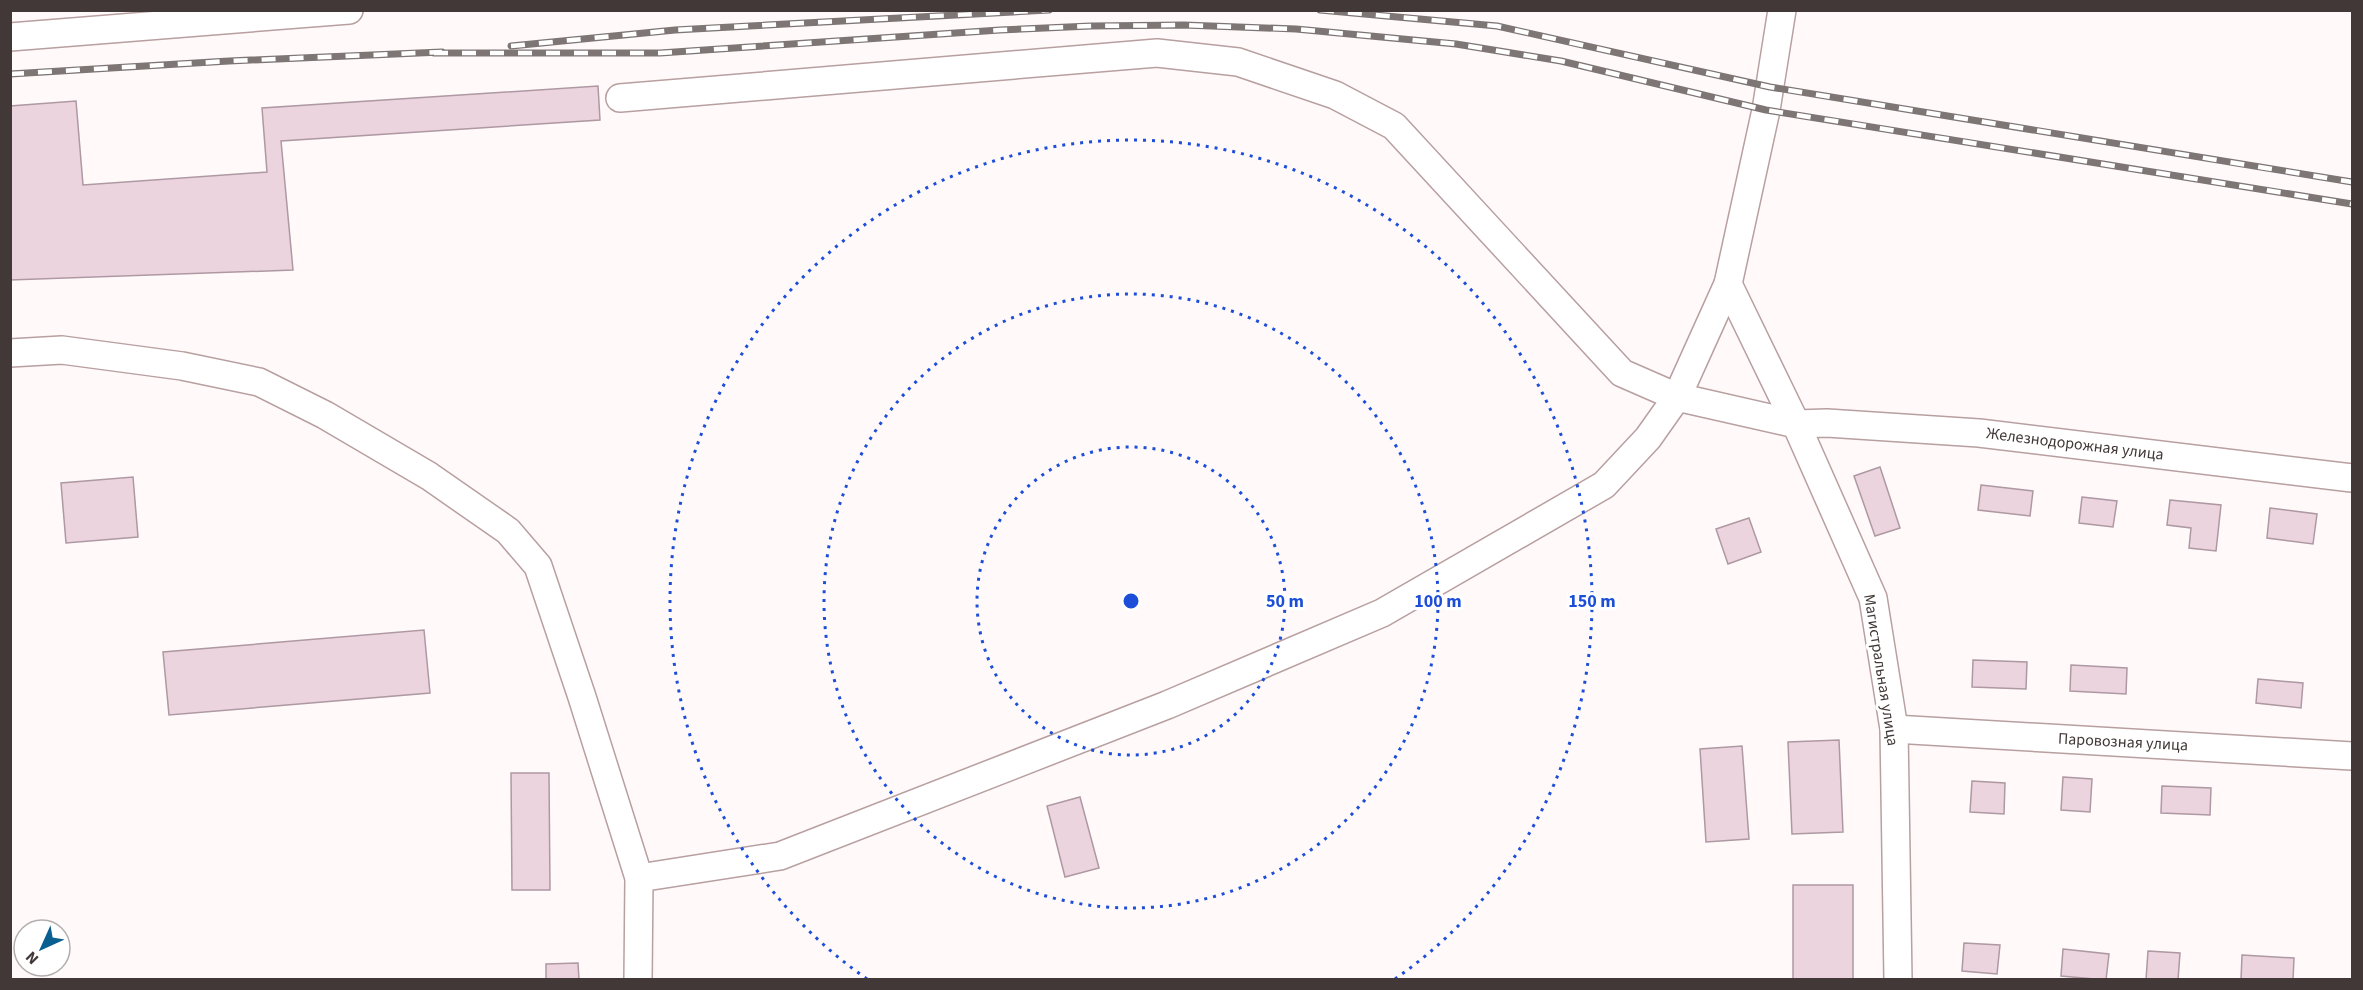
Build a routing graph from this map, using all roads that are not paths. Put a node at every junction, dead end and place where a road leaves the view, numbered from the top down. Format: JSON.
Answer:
{"nodes":[{"id":1,"x":349,"y":10,"type":"edge"},
{"id":2,"x":1782,"y":10,"type":"edge"},
{"id":3,"x":10,"y":37,"type":"edge"},
{"id":4,"x":620,"y":98,"type":"dead end"},
{"id":5,"x":1728,"y":284,"type":"junction"},
{"id":6,"x":10,"y":352,"type":"edge"},
{"id":7,"x":1677,"y":398,"type":"junction"},
{"id":8,"x":1796,"y":424,"type":"junction"},
{"id":9,"x":2352,"y":478,"type":"edge"},
{"id":10,"x":1894,"y":729,"type":"junction"},
{"id":11,"x":2352,"y":756,"type":"edge"},
{"id":12,"x":639,"y":878,"type":"junction"},
{"id":13,"x":638,"y":980,"type":"edge"},
{"id":14,"x":1898,"y":980,"type":"edge"}],
"edges":[{"from":1,"to":3,"type":"street"},
{"from":2,"to":5,"type":"street"},
{"from":4,"to":7,"type":"street","name":"Железнодорожная улица"},
{"from":5,"to":7,"type":"street"},
{"from":5,"to":8,"type":"street","name":"Магистральная улица"},
{"from":6,"to":12,"type":"street"},
{"from":7,"to":8,"type":"street","name":"Железнодорожная улица"},
{"from":7,"to":12,"type":"street"},
{"from":8,"to":9,"type":"street","name":"Железнодорожная улица"},
{"from":8,"to":10,"type":"street","name":"Магистральная улица"},
{"from":10,"to":11,"type":"street","name":"Паровозная улица"},
{"from":10,"to":14,"type":"street","name":"Магистральная улица"},
{"from":12,"to":13,"type":"street"}]}
